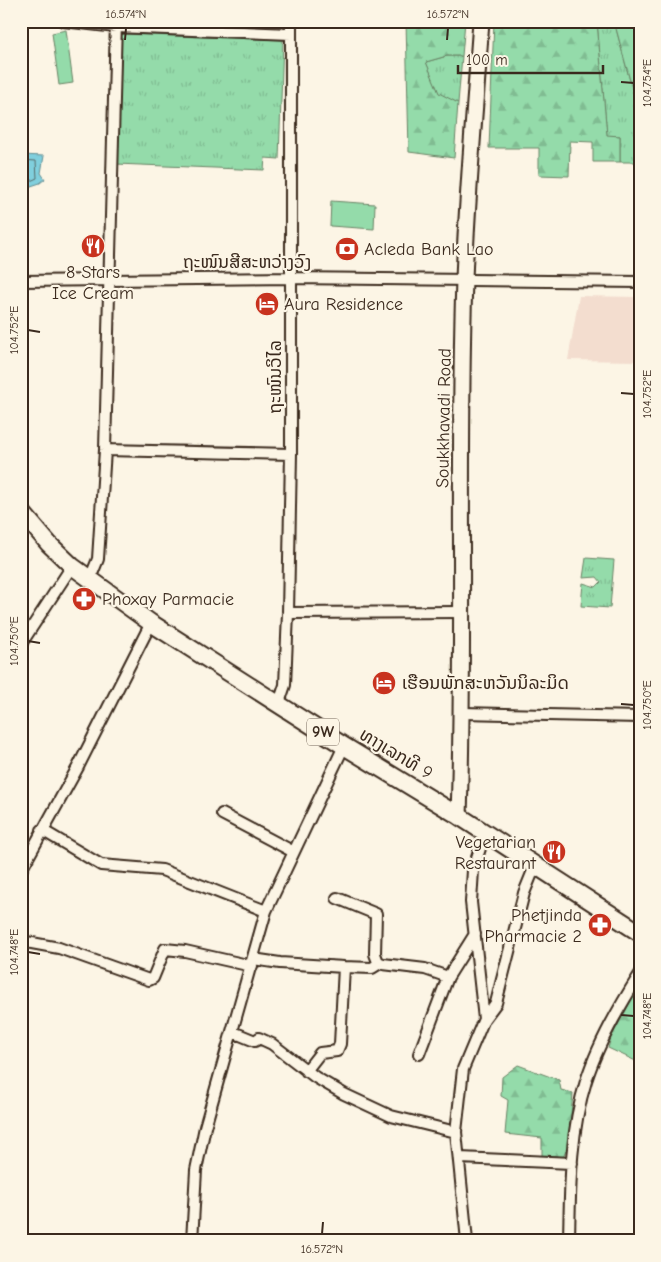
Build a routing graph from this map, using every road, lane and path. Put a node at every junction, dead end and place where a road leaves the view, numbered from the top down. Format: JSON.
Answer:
{"nodes":[{"id":1,"x":63,"y":21,"type":"edge"},
{"id":2,"x":291,"y":21,"type":"edge"},
{"id":3,"x":481,"y":21,"type":"edge"},
{"id":4,"x":116,"y":24,"type":"edge"},
{"id":5,"x":291,"y":34,"type":"junction"},
{"id":6,"x":291,"y":278,"type":"junction"},
{"id":7,"x":21,"y":279,"type":"edge"},
{"id":8,"x":110,"y":279,"type":"junction"},
{"id":9,"x":464,"y":280,"type":"junction"},
{"id":10,"x":640,"y":282,"type":"edge"},
{"id":11,"x":105,"y":450,"type":"junction"},
{"id":12,"x":291,"y":454,"type":"junction"},
{"id":13,"x":21,"y":511,"type":"edge"},
{"id":14,"x":72,"y":566,"type":"junction"},
{"id":15,"x":89,"y":581,"type":"junction"},
{"id":16,"x":288,"y":612,"type":"junction"},
{"id":17,"x":460,"y":612,"type":"junction"},
{"id":18,"x":151,"y":623,"type":"junction"},
{"id":19,"x":21,"y":644,"type":"edge"},
{"id":20,"x":279,"y":702,"type":"junction"},
{"id":21,"x":463,"y":713,"type":"junction"},
{"id":22,"x":640,"y":717,"type":"edge"},
{"id":23,"x":344,"y":746,"type":"junction"},
{"id":24,"x":222,"y":814,"type":"dead end"},
{"id":25,"x":459,"y":816,"type":"junction"},
{"id":26,"x":42,"y":830,"type":"junction"},
{"id":27,"x":485,"y":833,"type":"junction"},
{"id":28,"x":292,"y":851,"type":"junction"},
{"id":29,"x":535,"y":866,"type":"junction"},
{"id":30,"x":21,"y":870,"type":"edge"},
{"id":31,"x":337,"y":898,"type":"dead end"},
{"id":32,"x":266,"y":911,"type":"junction"},
{"id":33,"x":639,"y":928,"type":"edge"},
{"id":34,"x":475,"y":934,"type":"junction"},
{"id":35,"x":21,"y":941,"type":"edge"},
{"id":36,"x":253,"y":962,"type":"junction"},
{"id":37,"x":380,"y":963,"type":"junction"},
{"id":38,"x":344,"y":967,"type":"junction"},
{"id":39,"x":640,"y":974,"type":"edge"},
{"id":40,"x":448,"y":977,"type":"junction"},
{"id":41,"x":484,"y":1019,"type":"junction"},
{"id":42,"x":233,"y":1032,"type":"junction"},
{"id":43,"x":419,"y":1054,"type":"dead end"},
{"id":44,"x":306,"y":1071,"type":"junction"},
{"id":45,"x":456,"y":1132,"type":"junction"},
{"id":46,"x":460,"y":1158,"type":"junction"},
{"id":47,"x":572,"y":1163,"type":"junction"},
{"id":48,"x":192,"y":1241,"type":"edge"},
{"id":49,"x":467,"y":1241,"type":"edge"},
{"id":50,"x":569,"y":1241,"type":"edge"}],
"edges":[{"from":1,"to":4,"type":"street"},
{"from":2,"to":5,"type":"street","name":"ຖະໜົນວິໄລ"},
{"from":3,"to":9,"type":"street","name":"Soukkhavadi Road"},
{"from":4,"to":5,"type":"street"},
{"from":4,"to":8,"type":"street"},
{"from":5,"to":6,"type":"street","name":"ຖະໜົນວິໄລ"},
{"from":6,"to":8,"type":"street","name":"ຖະໜົນສີສະຫວ່າງວົງ"},
{"from":6,"to":9,"type":"street","name":"ຖະໜົນສີສະຫວ່າງວົງ"},
{"from":6,"to":12,"type":"street","name":"ຖະໜົນວິໄລ"},
{"from":7,"to":8,"type":"street","name":"ຖະໜົນສີສະຫວ່າງວົງ"},
{"from":8,"to":11,"type":"street"},
{"from":9,"to":10,"type":"street","name":"ຖະໜົນສີສະຫວ່າງວົງ"},
{"from":9,"to":17,"type":"street","name":"Soukkhavadi Road"},
{"from":11,"to":12,"type":"street"},
{"from":11,"to":15,"type":"street"},
{"from":12,"to":16,"type":"street","name":"ຖະໜົນວິໄລ"},
{"from":13,"to":14,"type":"main road","name":"ທາງເລກທີ 9","number":"9W"},
{"from":14,"to":15,"type":"main road","name":"ທາງເລກທີ 9","number":"9W"},
{"from":14,"to":19,"type":"street"},
{"from":15,"to":18,"type":"main road","name":"ທາງເລກທີ 9","number":"9W"},
{"from":16,"to":17,"type":"street"},
{"from":16,"to":20,"type":"street","name":"ຖະໜົນວິໄລ"},
{"from":17,"to":21,"type":"street","name":"Soukkhavadi Road"},
{"from":18,"to":20,"type":"main road","name":"ທາງເລກທີ 9","number":"9W"},
{"from":18,"to":26,"type":"street"},
{"from":20,"to":23,"type":"main road","name":"ທາງເລກທີ 9","number":"9W"},
{"from":21,"to":22,"type":"street"},
{"from":21,"to":25,"type":"street","name":"Soukkhavadi Road"},
{"from":23,"to":25,"type":"main road","name":"ທາງເລກທີ 9","number":"9W"},
{"from":23,"to":28,"type":"street"},
{"from":24,"to":28,"type":"street"},
{"from":25,"to":27,"type":"main road","name":"ທາງເລກທີ 9","number":"9W"},
{"from":26,"to":30,"type":"street"},
{"from":26,"to":32,"type":"street"},
{"from":27,"to":29,"type":"main road","name":"ທາງເລກທີ 9","number":"9W"},
{"from":27,"to":34,"type":"street"},
{"from":28,"to":32,"type":"street"},
{"from":29,"to":33,"type":"main road","name":"ທາງເລກທີ 9","number":"9W"},
{"from":29,"to":41,"type":"street"},
{"from":31,"to":37,"type":"street"},
{"from":32,"to":36,"type":"street"},
{"from":34,"to":40,"type":"street"},
{"from":34,"to":41,"type":"street"},
{"from":35,"to":36,"type":"street"},
{"from":36,"to":38,"type":"street"},
{"from":36,"to":42,"type":"street"},
{"from":37,"to":38,"type":"street"},
{"from":37,"to":40,"type":"street"},
{"from":38,"to":44,"type":"street"},
{"from":39,"to":47,"type":"street"},
{"from":40,"to":43,"type":"street"},
{"from":41,"to":45,"type":"street"},
{"from":42,"to":44,"type":"street"},
{"from":42,"to":48,"type":"street"},
{"from":44,"to":45,"type":"street"},
{"from":45,"to":46,"type":"street"},
{"from":46,"to":47,"type":"street"},
{"from":46,"to":49,"type":"street"},
{"from":47,"to":50,"type":"street"}]}
